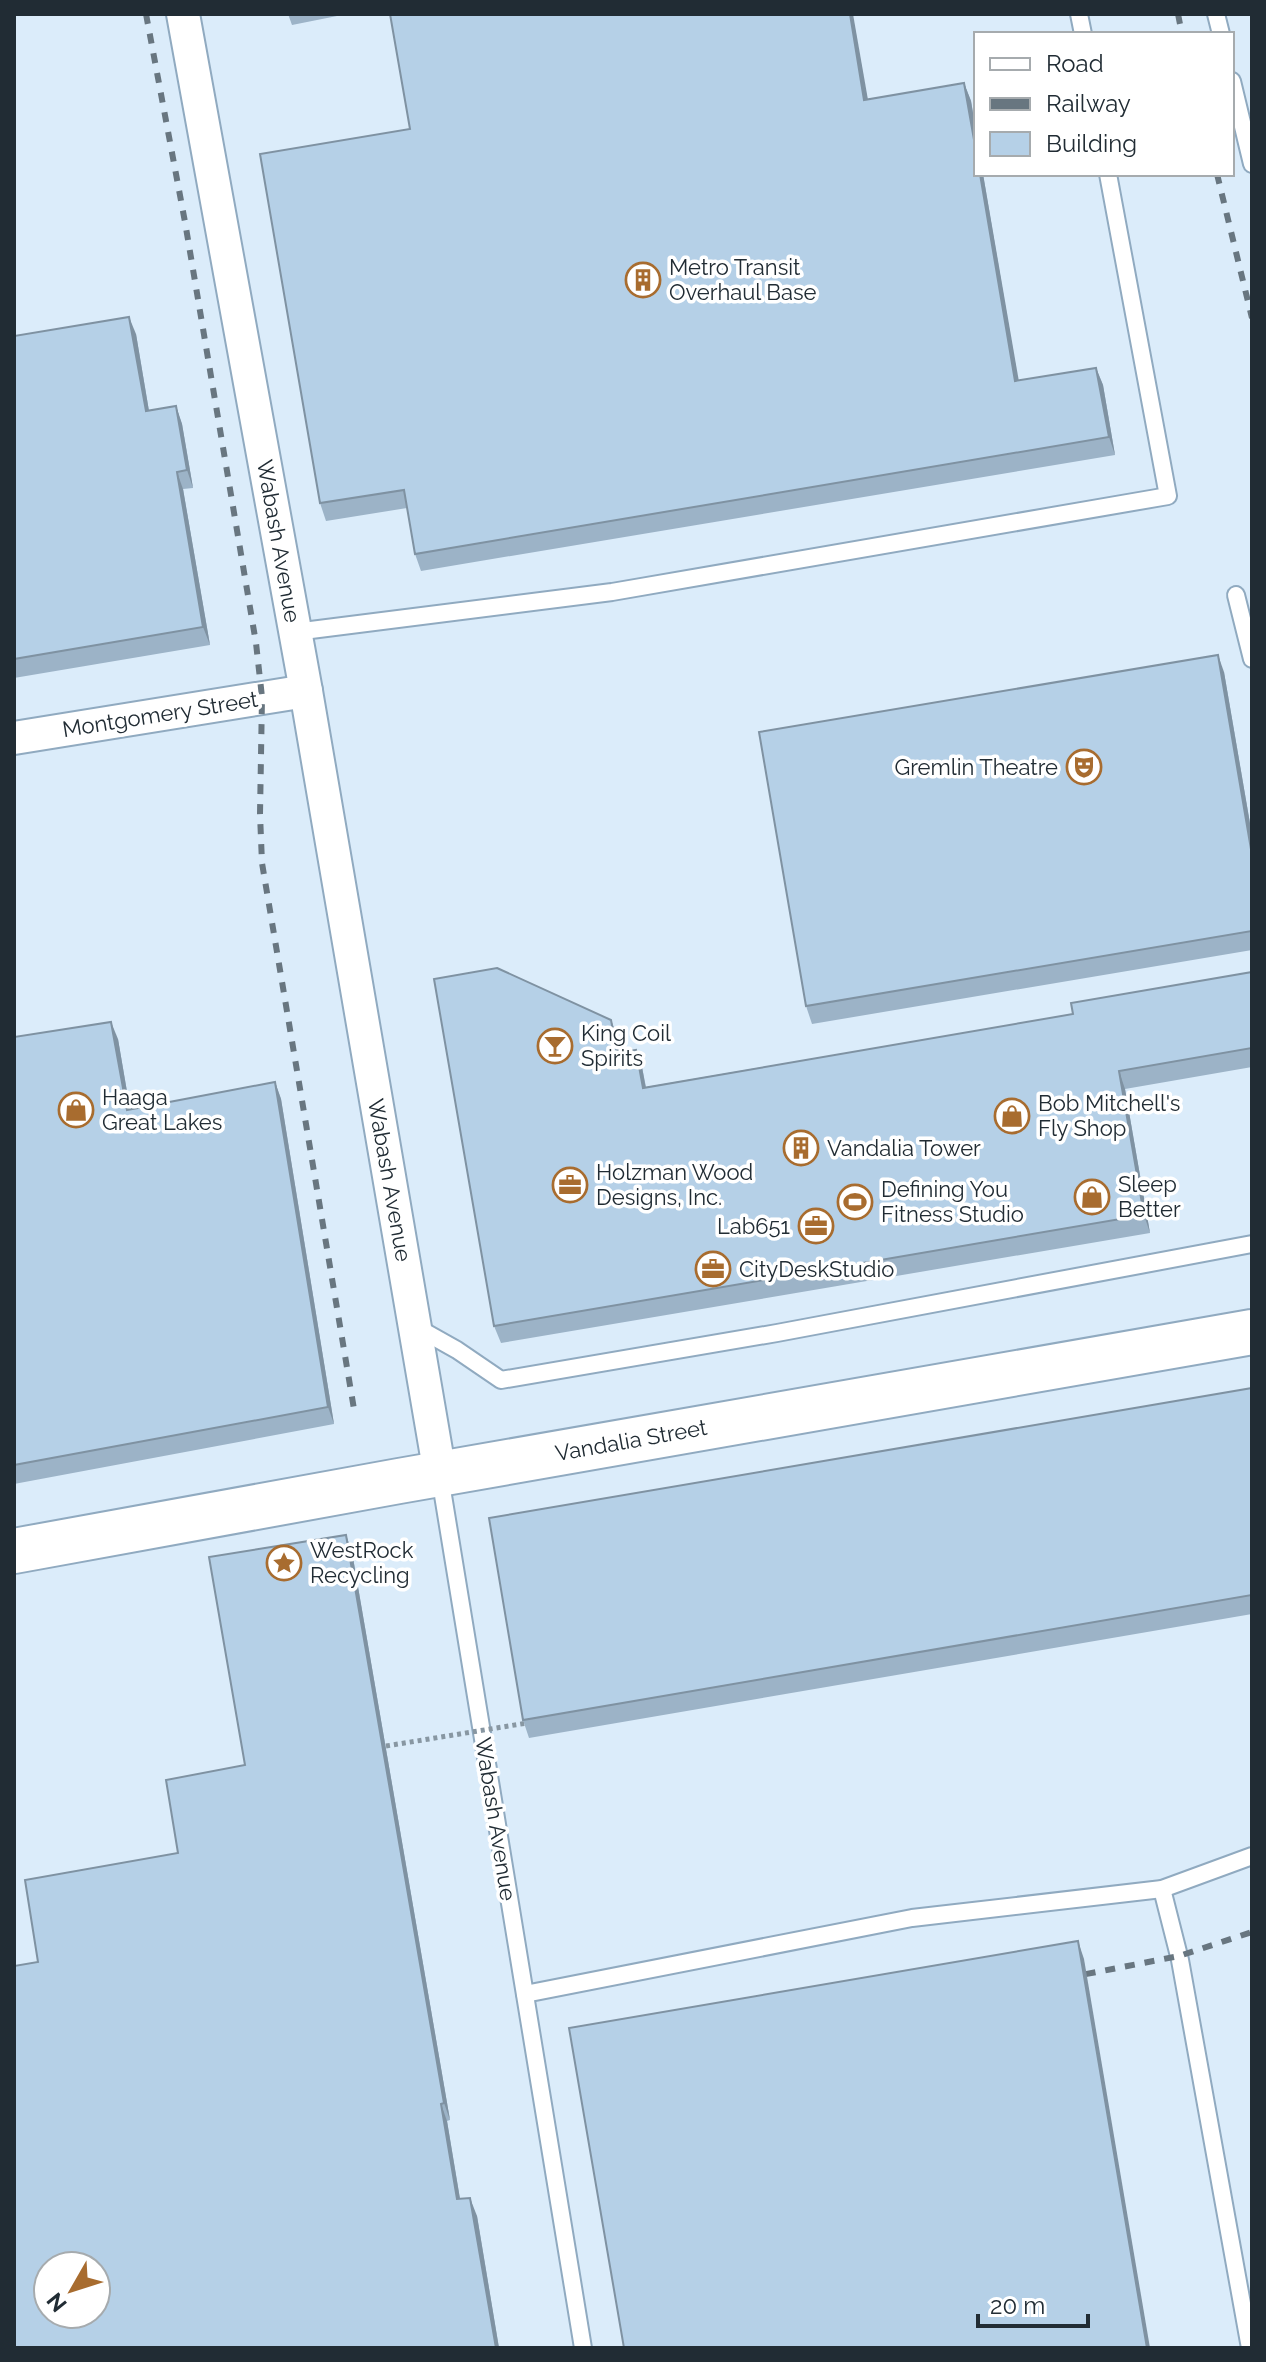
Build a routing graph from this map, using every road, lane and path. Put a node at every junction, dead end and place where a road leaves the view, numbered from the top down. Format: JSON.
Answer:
{"nodes":[{"id":1,"x":183,"y":14,"type":"edge"},
{"id":2,"x":1234,"y":89,"type":"edge"},
{"id":3,"x":1252,"y":164,"type":"edge"},
{"id":4,"x":1108,"y":176,"type":"edge"},
{"id":5,"x":1236,"y":595,"type":"dead end"},
{"id":6,"x":295,"y":632,"type":"junction"},
{"id":7,"x":1252,"y":659,"type":"edge"},
{"id":8,"x":306,"y":691,"type":"junction"},
{"id":9,"x":14,"y":738,"type":"edge"},
{"id":10,"x":1252,"y":1244,"type":"edge"},
{"id":11,"x":414,"y":1327,"type":"junction"},
{"id":12,"x":1251,"y":1332,"type":"edge"},
{"id":13,"x":440,"y":1474,"type":"junction"},
{"id":14,"x":14,"y":1551,"type":"edge"},
{"id":15,"x":527,"y":1723,"type":"edge"},
{"id":16,"x":386,"y":1746,"type":"edge"},
{"id":17,"x":1252,"y":1856,"type":"edge"},
{"id":18,"x":1162,"y":1889,"type":"junction"},
{"id":19,"x":525,"y":1994,"type":"junction"},
{"id":20,"x":1246,"y":2297,"type":"edge"},
{"id":21,"x":583,"y":2348,"type":"edge"},
{"id":22,"x":1250,"y":2348,"type":"edge"}],
"edges":[{"from":1,"to":6,"type":"street","name":"Wabash Avenue"},
{"from":2,"to":3,"type":"lane"},
{"from":4,"to":6,"type":"lane"},
{"from":5,"to":7,"type":"lane"},
{"from":6,"to":8,"type":"street","name":"Wabash Avenue"},
{"from":8,"to":9,"type":"street","name":"Montgomery Street"},
{"from":8,"to":11,"type":"street","name":"Wabash Avenue"},
{"from":10,"to":11,"type":"lane"},
{"from":11,"to":13,"type":"street","name":"Wabash Avenue"},
{"from":12,"to":13,"type":"main road","name":"Vandalia Street"},
{"from":13,"to":14,"type":"main road","name":"Vandalia Street"},
{"from":13,"to":19,"type":"lane","name":"Wabash Avenue"},
{"from":15,"to":16,"type":"path","bridge":true},
{"from":17,"to":18,"type":"lane"},
{"from":18,"to":19,"type":"lane"},
{"from":18,"to":20,"type":"lane"},
{"from":19,"to":21,"type":"lane","name":"Wabash Avenue"},
{"from":20,"to":22,"type":"lane"}]}
